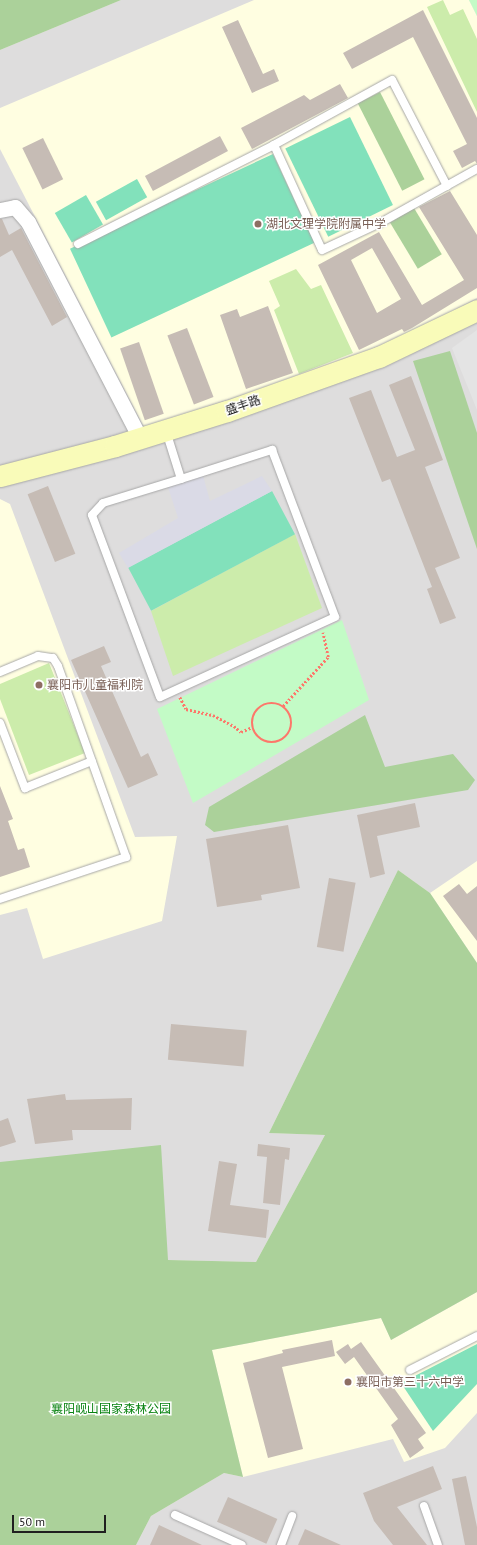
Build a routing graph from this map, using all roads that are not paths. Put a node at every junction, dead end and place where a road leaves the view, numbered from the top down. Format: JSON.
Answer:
{"nodes":[{"id":1,"x":274,"y":145,"type":"junction"},
{"id":2,"x":477,"y":169,"type":"edge"},
{"id":3,"x":447,"y":186,"type":"junction"},
{"id":4,"x":0,"y":210,"type":"edge"},
{"id":5,"x":78,"y":244,"type":"dead end"},
{"id":6,"x":477,"y":310,"type":"edge"},
{"id":7,"x":165,"y":430,"type":"junction"},
{"id":8,"x":140,"y":438,"type":"junction"},
{"id":9,"x":0,"y":476,"type":"edge"},
{"id":10,"x":181,"y":479,"type":"junction"},
{"id":11,"x":0,"y":672,"type":"edge"},
{"id":12,"x":0,"y":723,"type":"edge"},
{"id":13,"x":92,"y":761,"type":"junction"},
{"id":14,"x":0,"y":899,"type":"edge"},
{"id":15,"x":477,"y":1336,"type":"edge"},
{"id":16,"x":410,"y":1370,"type":"dead end"},
{"id":17,"x":424,"y":1506,"type":"dead end"},
{"id":18,"x":175,"y":1515,"type":"dead end"},
{"id":19,"x":292,"y":1516,"type":"dead end"},
{"id":20,"x":242,"y":1545,"type":"edge"},
{"id":21,"x":281,"y":1545,"type":"edge"},
{"id":22,"x":438,"y":1545,"type":"edge"}],
"edges":[{"from":1,"to":3,"type":"lane"},
{"from":1,"to":3,"type":"lane"},
{"from":1,"to":5,"type":"lane"},
{"from":2,"to":3,"type":"lane"},
{"from":4,"to":8,"type":"street"},
{"from":6,"to":7,"type":"street","name":"盛丰路"},
{"from":7,"to":8,"type":"street","name":"盛丰路"},
{"from":7,"to":10,"type":"lane"},
{"from":8,"to":9,"type":"street","name":"盛丰路"},
{"from":10,"to":10,"type":"lane"},
{"from":11,"to":13,"type":"lane"},
{"from":12,"to":13,"type":"lane"},
{"from":13,"to":14,"type":"lane"},
{"from":15,"to":16,"type":"lane"},
{"from":17,"to":22,"type":"lane"},
{"from":18,"to":20,"type":"lane"},
{"from":19,"to":21,"type":"lane"}]}
